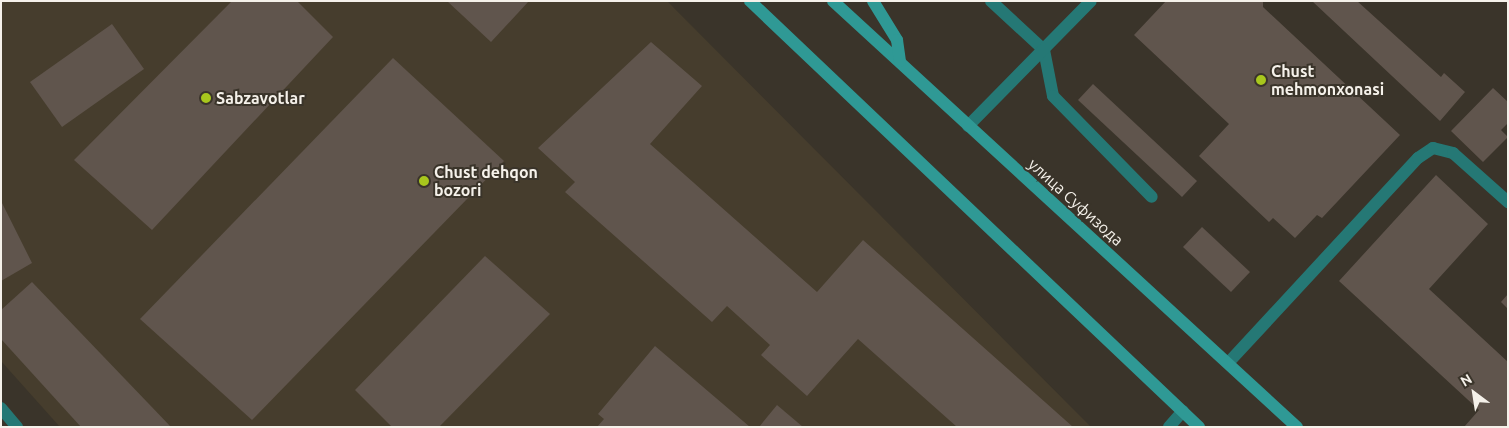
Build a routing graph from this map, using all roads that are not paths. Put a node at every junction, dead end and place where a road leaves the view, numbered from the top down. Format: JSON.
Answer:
{"nodes":[{"id":1,"x":833,"y":1,"type":"edge"},
{"id":2,"x":873,"y":1,"type":"edge"},
{"id":3,"x":991,"y":1,"type":"edge"},
{"id":4,"x":1091,"y":1,"type":"edge"},
{"id":5,"x":756,"y":3,"type":"edge"},
{"id":6,"x":1044,"y":50,"type":"junction"},
{"id":7,"x":900,"y":61,"type":"junction"},
{"id":8,"x":968,"y":126,"type":"junction"},
{"id":9,"x":1152,"y":197,"type":"dead end"},
{"id":10,"x":1508,"y":202,"type":"edge"},
{"id":11,"x":1229,"y":362,"type":"junction"},
{"id":12,"x":1,"y":408,"type":"edge"},
{"id":13,"x":1183,"y":411,"type":"junction"},
{"id":14,"x":18,"y":427,"type":"edge"},
{"id":15,"x":1169,"y":427,"type":"edge"},
{"id":16,"x":1199,"y":427,"type":"edge"},
{"id":17,"x":1297,"y":427,"type":"edge"}],
"edges":[{"from":1,"to":7,"type":"main road","name":"улица Суфизода"},
{"from":2,"to":7,"type":"main road"},
{"from":3,"to":6,"type":"street"},
{"from":4,"to":6,"type":"street"},
{"from":5,"to":13,"type":"main road"},
{"from":6,"to":8,"type":"street"},
{"from":6,"to":9,"type":"street"},
{"from":7,"to":8,"type":"main road","name":"улица Суфизода"},
{"from":8,"to":11,"type":"main road","name":"улица Суфизода"},
{"from":10,"to":11,"type":"street"},
{"from":11,"to":17,"type":"main road","name":"улица Суфизода"},
{"from":12,"to":14,"type":"street"},
{"from":13,"to":15,"type":"street"},
{"from":13,"to":16,"type":"main road"}]}
